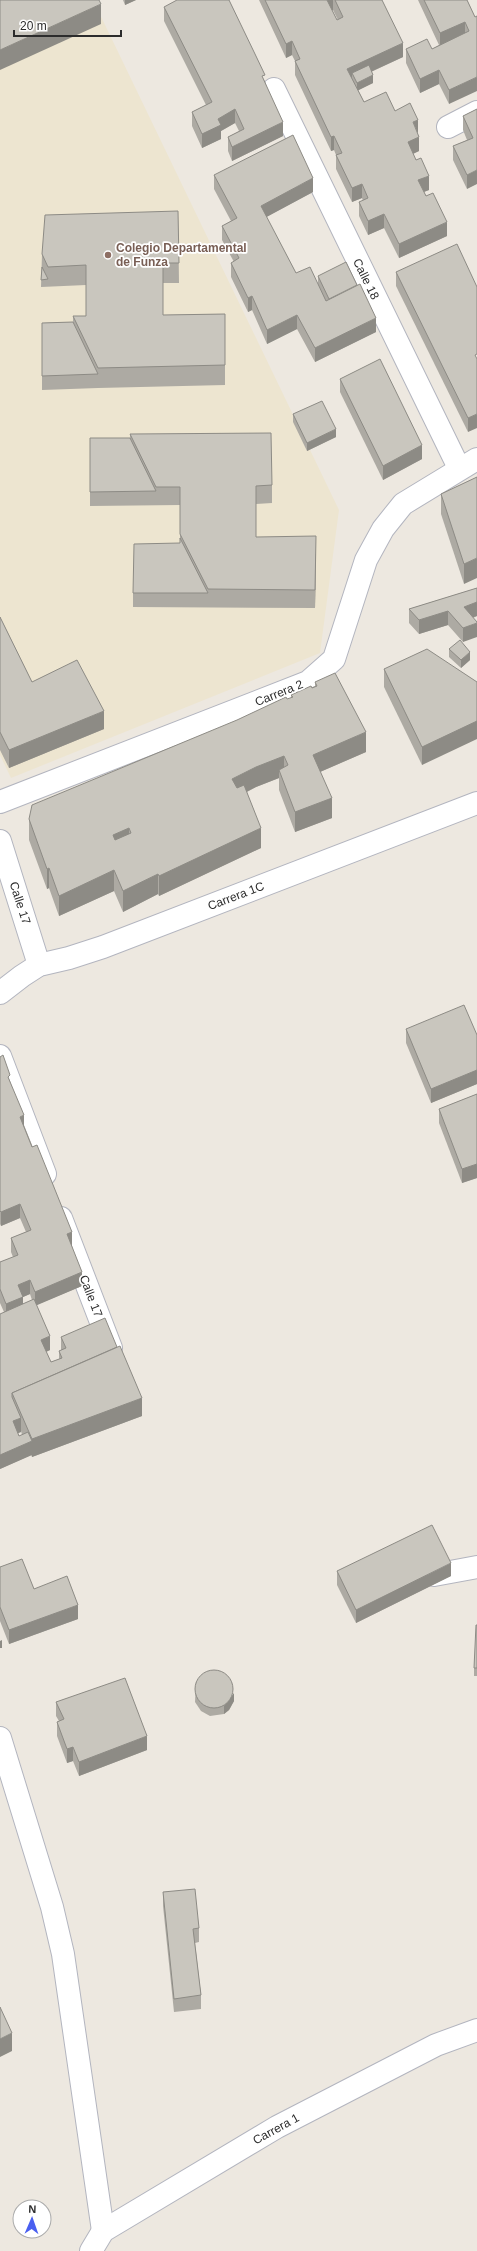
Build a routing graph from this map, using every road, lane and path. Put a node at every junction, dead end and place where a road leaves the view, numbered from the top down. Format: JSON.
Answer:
{"nodes":[{"id":1,"x":274,"y":89,"type":"dead end"},
{"id":2,"x":477,"y":112,"type":"edge"},
{"id":3,"x":448,"y":127,"type":"dead end"},
{"id":4,"x":468,"y":464,"type":"edge"},
{"id":5,"x":0,"y":802,"type":"edge"},
{"id":6,"x":477,"y":803,"type":"edge"},
{"id":7,"x":0,"y":841,"type":"edge"},
{"id":8,"x":39,"y":965,"type":"junction"},
{"id":9,"x":0,"y":993,"type":"edge"},
{"id":10,"x":0,"y":1056,"type":"edge"},
{"id":11,"x":116,"y":1364,"type":"edge"},
{"id":12,"x":477,"y":1567,"type":"edge"},
{"id":13,"x":434,"y":1575,"type":"edge"},
{"id":14,"x":0,"y":1738,"type":"edge"},
{"id":15,"x":477,"y":2030,"type":"edge"},
{"id":16,"x":103,"y":2231,"type":"junction"},
{"id":17,"x":91,"y":2251,"type":"edge"}],
"edges":[{"from":1,"to":4,"type":"street","name":"Calle 18"},
{"from":2,"to":3,"type":"street"},
{"from":4,"to":5,"type":"street","name":"Carrera 2"},
{"from":6,"to":8,"type":"street","name":"Carrera 1C"},
{"from":7,"to":8,"type":"street","name":"Calle 17"},
{"from":8,"to":9,"type":"street","name":"Carrera 1C"},
{"from":10,"to":11,"type":"street","name":"Calle 17"},
{"from":12,"to":13,"type":"street"},
{"from":14,"to":16,"type":"street"},
{"from":15,"to":16,"type":"street","name":"Carrera 1"},
{"from":16,"to":17,"type":"street","name":"Carrera 1"}]}
